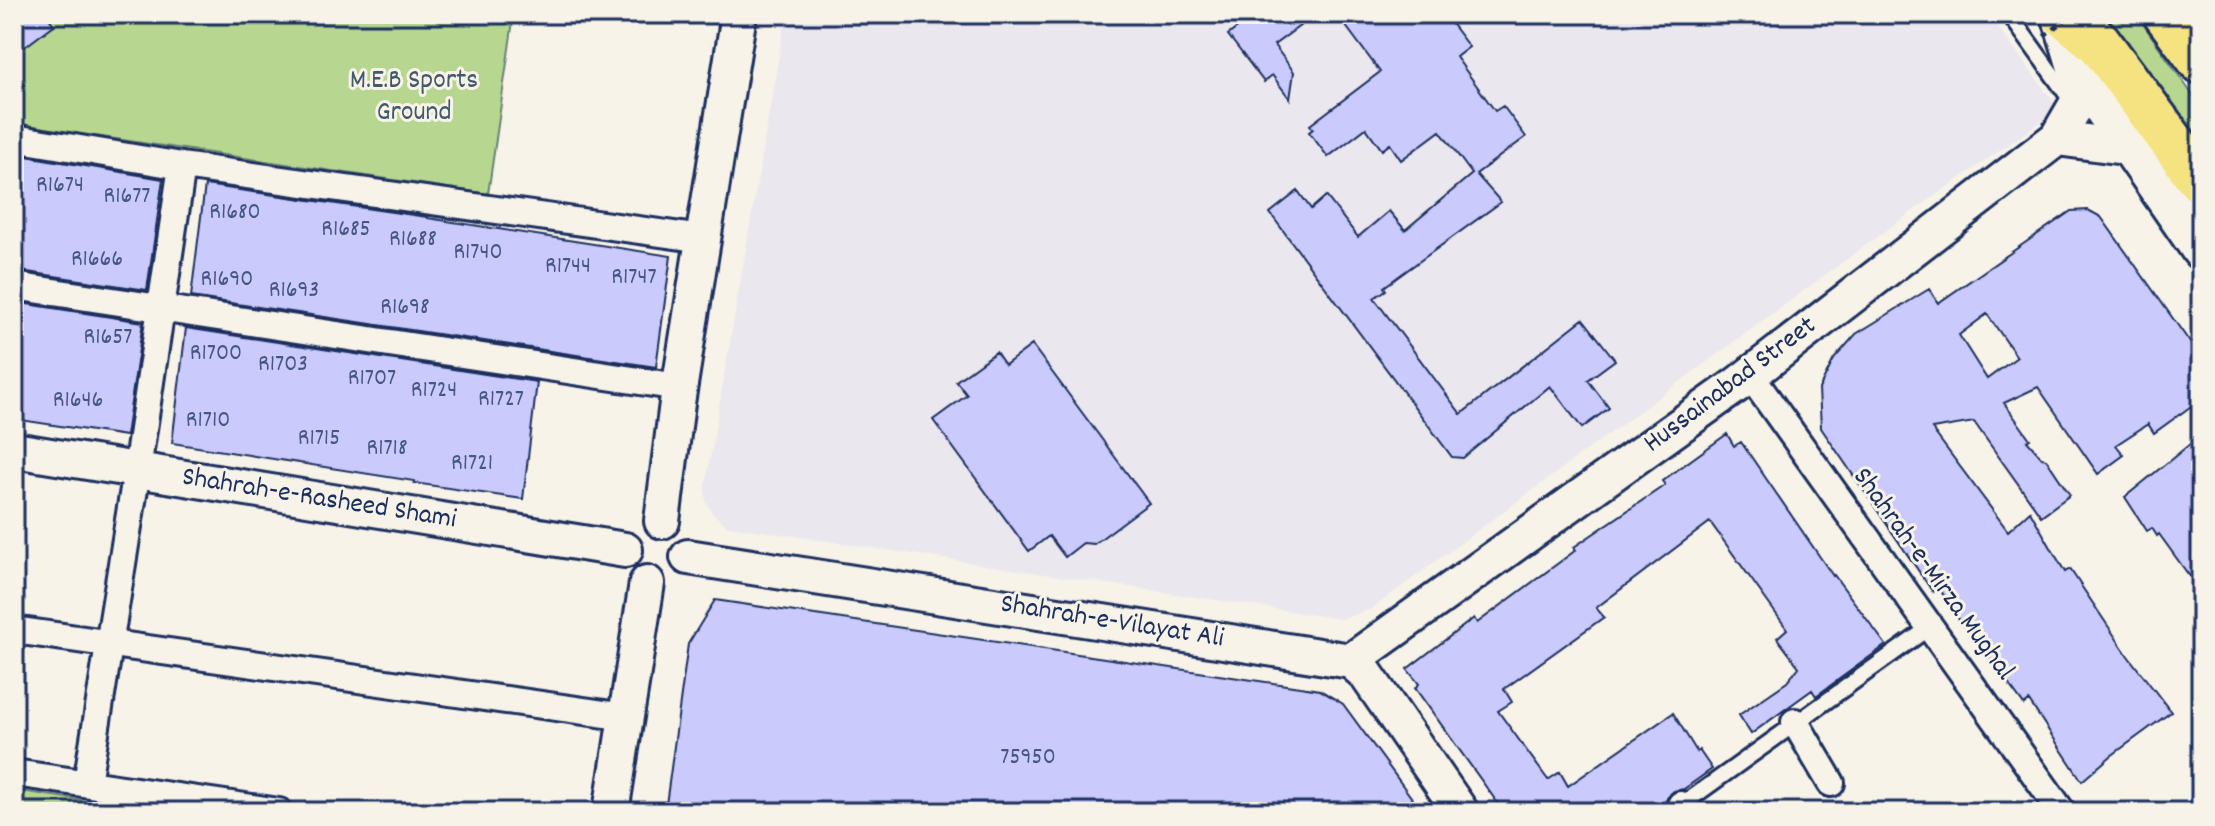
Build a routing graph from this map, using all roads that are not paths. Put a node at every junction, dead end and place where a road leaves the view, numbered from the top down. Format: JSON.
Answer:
{"nodes":[{"id":1,"x":739,"y":14,"type":"edge"},
{"id":2,"x":2009,"y":14,"type":"edge"},
{"id":3,"x":2166,"y":14,"type":"edge"},
{"id":4,"x":2056,"y":21,"type":"edge"},
{"id":5,"x":2086,"y":29,"type":"edge"},
{"id":6,"x":2201,"y":61,"type":"edge"},
{"id":7,"x":2083,"y":98,"type":"junction"},
{"id":8,"x":14,"y":138,"type":"edge"},
{"id":9,"x":2057,"y":138,"type":"junction"},
{"id":10,"x":2132,"y":148,"type":"junction"},
{"id":11,"x":182,"y":166,"type":"junction"},
{"id":12,"x":2201,"y":181,"type":"edge"},
{"id":13,"x":703,"y":239,"type":"junction"},
{"id":14,"x":2201,"y":250,"type":"edge"},
{"id":15,"x":14,"y":286,"type":"edge"},
{"id":16,"x":161,"y":308,"type":"junction"},
{"id":17,"x":1750,"y":375,"type":"junction"},
{"id":18,"x":679,"y":387,"type":"junction"},
{"id":19,"x":14,"y":450,"type":"edge"},
{"id":20,"x":137,"y":470,"type":"junction"},
{"id":21,"x":662,"y":521,"type":"junction"},
{"id":22,"x":625,"y":550,"type":"junction"},
{"id":23,"x":688,"y":557,"type":"junction"},
{"id":24,"x":647,"y":583,"type":"junction"},
{"id":25,"x":1930,"y":627,"type":"junction"},
{"id":26,"x":14,"y":630,"type":"edge"},
{"id":27,"x":109,"y":644,"type":"junction"},
{"id":28,"x":1351,"y":661,"type":"junction"},
{"id":29,"x":626,"y":717,"type":"junction"},
{"id":30,"x":1795,"y":722,"type":"junction"},
{"id":31,"x":14,"y":773,"type":"edge"},
{"id":32,"x":87,"y":783,"type":"junction"},
{"id":33,"x":1831,"y":783,"type":"dead end"},
{"id":34,"x":1681,"y":810,"type":"edge"},
{"id":35,"x":279,"y":812,"type":"edge"},
{"id":36,"x":611,"y":812,"type":"edge"},
{"id":37,"x":1461,"y":812,"type":"edge"},
{"id":38,"x":2062,"y":812,"type":"edge"}],
"edges":[{"from":1,"to":13,"type":"street"},
{"from":2,"to":7,"type":"lane"},
{"from":3,"to":6,"type":"highway"},
{"from":4,"to":5,"type":"highway"},
{"from":4,"to":7,"type":"main road"},
{"from":5,"to":12,"type":"highway"},
{"from":7,"to":9,"type":"street","name":"Hussainabad Street"},
{"from":7,"to":10,"type":"main road"},
{"from":8,"to":11,"type":"street"},
{"from":9,"to":10,"type":"street"},
{"from":9,"to":17,"type":"street","name":"Hussainabad Street"},
{"from":10,"to":14,"type":"main road"},
{"from":11,"to":13,"type":"street"},
{"from":11,"to":16,"type":"street"},
{"from":13,"to":18,"type":"street"},
{"from":15,"to":16,"type":"street"},
{"from":16,"to":18,"type":"street"},
{"from":16,"to":20,"type":"street"},
{"from":17,"to":25,"type":"street","name":"Shahrah-e-Mirza Mughal"},
{"from":17,"to":28,"type":"street","name":"Hussainabad Street"},
{"from":18,"to":21,"type":"street"},
{"from":19,"to":20,"type":"street","name":"Shahrah-e-Rasheed Shami"},
{"from":20,"to":22,"type":"street","name":"Shahrah-e-Rasheed Shami"},
{"from":20,"to":27,"type":"street"},
{"from":21,"to":22,"type":"street"},
{"from":21,"to":23,"type":"street"},
{"from":22,"to":24,"type":"street"},
{"from":23,"to":24,"type":"street"},
{"from":23,"to":28,"type":"street","name":"Shahrah-e-Vilayat Ali"},
{"from":24,"to":29,"type":"street"},
{"from":25,"to":30,"type":"lane"},
{"from":25,"to":38,"type":"street","name":"Shahrah-e-Mirza Mughal"},
{"from":26,"to":27,"type":"street"},
{"from":27,"to":29,"type":"street"},
{"from":27,"to":32,"type":"street"},
{"from":28,"to":37,"type":"street"},
{"from":29,"to":36,"type":"street"},
{"from":30,"to":33,"type":"street"},
{"from":30,"to":34,"type":"lane"},
{"from":31,"to":32,"type":"street"},
{"from":32,"to":35,"type":"street"}]}
